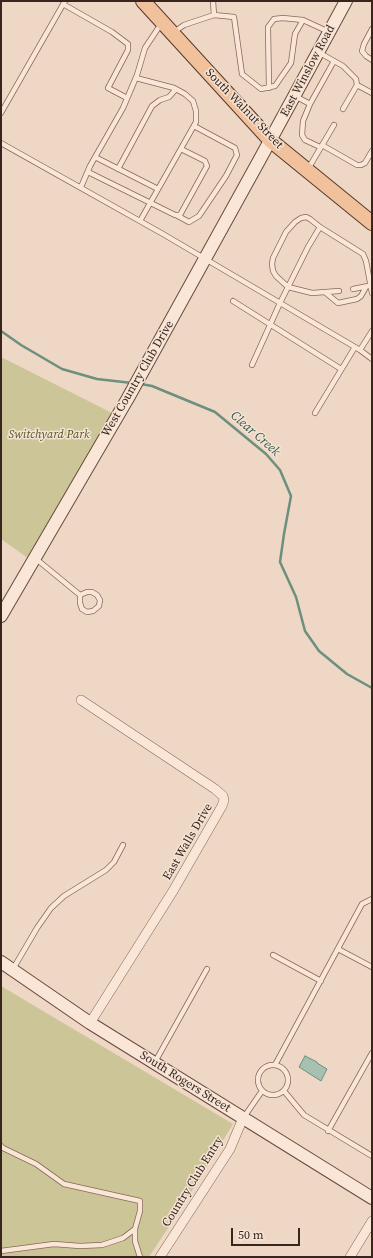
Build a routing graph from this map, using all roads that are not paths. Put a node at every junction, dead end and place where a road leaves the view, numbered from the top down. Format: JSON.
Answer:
{"nodes":[{"id":1,"x":143,"y":1,"type":"edge"},
{"id":2,"x":213,"y":1,"type":"edge"},
{"id":3,"x":346,"y":1,"type":"edge"},
{"id":4,"x":64,"y":3,"type":"edge"},
{"id":5,"x":214,"y":15,"type":"junction"},
{"id":6,"x":303,"y":20,"type":"junction"},
{"id":7,"x":162,"y":22,"type":"junction"},
{"id":8,"x":372,"y":29,"type":"edge"},
{"id":9,"x":329,"y":32,"type":"junction"},
{"id":10,"x":172,"y":33,"type":"junction"},
{"id":11,"x":318,"y":52,"type":"junction"},
{"id":12,"x":372,"y":60,"type":"edge"},
{"id":13,"x":334,"y":61,"type":"junction"},
{"id":14,"x":136,"y":78,"type":"junction"},
{"id":15,"x":357,"y":85,"type":"junction"},
{"id":16,"x":269,"y":88,"type":"junction"},
{"id":17,"x":176,"y":89,"type":"junction"},
{"id":18,"x":372,"y":93,"type":"edge"},
{"id":19,"x":294,"y":96,"type":"junction"},
{"id":20,"x":127,"y":98,"type":"junction"},
{"id":21,"x":310,"y":104,"type":"junction"},
{"id":22,"x":343,"y":109,"type":"dead end"},
{"id":23,"x":1,"y":114,"type":"edge"},
{"id":24,"x":334,"y":125,"type":"dead end"},
{"id":25,"x":194,"y":126,"type":"junction"},
{"id":26,"x":270,"y":140,"type":"junction"},
{"id":27,"x":1,"y":143,"type":"edge"},
{"id":28,"x":321,"y":146,"type":"junction"},
{"id":29,"x":181,"y":149,"type":"junction"},
{"id":30,"x":372,"y":151,"type":"edge"},
{"id":31,"x":95,"y":157,"type":"junction"},
{"id":32,"x":118,"y":169,"type":"junction"},
{"id":33,"x":307,"y":170,"type":"junction"},
{"id":34,"x":88,"y":172,"type":"junction"},
{"id":35,"x":81,"y":187,"type":"junction"},
{"id":36,"x":158,"y":189,"type":"junction"},
{"id":37,"x":151,"y":202,"type":"junction"},
{"id":38,"x":175,"y":215,"type":"junction"},
{"id":39,"x":140,"y":221,"type":"junction"},
{"id":40,"x":372,"y":224,"type":"edge"},
{"id":41,"x":320,"y":227,"type":"junction"},
{"id":42,"x":205,"y":259,"type":"junction"},
{"id":43,"x":368,"y":286,"type":"junction"},
{"id":44,"x":288,"y":287,"type":"junction"},
{"id":45,"x":353,"y":289,"type":"dead end"},
{"id":46,"x":339,"y":291,"type":"dead end"},
{"id":47,"x":326,"y":293,"type":"junction"},
{"id":48,"x":372,"y":293,"type":"edge"},
{"id":49,"x":233,"y":301,"type":"dead end"},
{"id":50,"x":280,"y":303,"type":"junction"},
{"id":51,"x":271,"y":324,"type":"junction"},
{"id":52,"x":372,"y":331,"type":"edge"},
{"id":53,"x":355,"y":347,"type":"junction"},
{"id":54,"x":360,"y":350,"type":"junction"},
{"id":55,"x":372,"y":359,"type":"edge"},
{"id":56,"x":252,"y":365,"type":"dead end"},
{"id":57,"x":342,"y":369,"type":"junction"},
{"id":58,"x":315,"y":413,"type":"dead end"},
{"id":59,"x":35,"y":558,"type":"junction"},
{"id":60,"x":80,"y":595,"type":"junction"},
{"id":61,"x":2,"y":611,"type":"edge"},
{"id":62,"x":81,"y":700,"type":"dead end"},
{"id":63,"x":123,"y":846,"type":"dead end"},
{"id":64,"x":372,"y":899,"type":"edge"},
{"id":65,"x":338,"y":949,"type":"junction"},
{"id":66,"x":273,"y":955,"type":"dead end"},
{"id":67,"x":1,"y":962,"type":"edge"},
{"id":68,"x":372,"y":967,"type":"edge"},
{"id":69,"x":207,"y":969,"type":"dead end"},
{"id":70,"x":12,"y":970,"type":"junction"},
{"id":71,"x":321,"y":981,"type":"junction"},
{"id":72,"x":90,"y":1023,"type":"junction"},
{"id":73,"x":372,"y":1053,"type":"edge"},
{"id":74,"x":154,"y":1063,"type":"junction"},
{"id":75,"x":275,"y":1065,"type":"junction"},
{"id":76,"x":262,"y":1091,"type":"junction"},
{"id":77,"x":284,"y":1091,"type":"junction"},
{"id":78,"x":243,"y":1118,"type":"junction"},
{"id":79,"x":328,"y":1131,"type":"junction"},
{"id":80,"x":1,"y":1146,"type":"edge"},
{"id":81,"x":372,"y":1156,"type":"edge"},
{"id":82,"x":372,"y":1198,"type":"edge"},
{"id":83,"x":372,"y":1221,"type":"edge"},
{"id":84,"x":135,"y":1229,"type":"junction"},
{"id":85,"x":1,"y":1251,"type":"edge"},
{"id":86,"x":140,"y":1257,"type":"edge"},
{"id":87,"x":160,"y":1257,"type":"edge"},
{"id":88,"x":350,"y":1257,"type":"edge"}],
"edges":[{"from":1,"to":7,"type":"main road","name":"South Walnut Street"},
{"from":2,"to":5,"type":"lane"},
{"from":3,"to":9,"type":"main road","name":"East Winslow Road"},
{"from":4,"to":20,"type":"lane"},
{"from":4,"to":23,"type":"lane"},
{"from":5,"to":10,"type":"lane"},
{"from":5,"to":16,"type":"lane"},
{"from":6,"to":9,"type":"lane"},
{"from":6,"to":16,"type":"lane"},
{"from":6,"to":16,"type":"lane"},
{"from":7,"to":10,"type":"main road","name":"South Walnut Street"},
{"from":7,"to":14,"type":"lane"},
{"from":8,"to":12,"type":"lane"},
{"from":9,"to":11,"type":"main road","name":"East Winslow Road"},
{"from":10,"to":26,"type":"main road","name":"South Walnut Street"},
{"from":11,"to":13,"type":"lane"},
{"from":11,"to":19,"type":"main road","name":"East Winslow Road"},
{"from":13,"to":15,"type":"lane"},
{"from":13,"to":21,"type":"lane"},
{"from":14,"to":17,"type":"lane"},
{"from":14,"to":20,"type":"lane"},
{"from":15,"to":18,"type":"lane"},
{"from":15,"to":22,"type":"lane"},
{"from":17,"to":25,"type":"lane"},
{"from":17,"to":32,"type":"lane"},
{"from":19,"to":21,"type":"lane"},
{"from":19,"to":26,"type":"main road","name":"East Winslow Road"},
{"from":20,"to":31,"type":"lane"},
{"from":21,"to":28,"type":"lane"},
{"from":24,"to":28,"type":"lane"},
{"from":25,"to":29,"type":"lane"},
{"from":25,"to":38,"type":"lane"},
{"from":26,"to":33,"type":"main road","name":"South Walnut Street"},
{"from":26,"to":42,"type":"main road","name":"West Country Club Drive"},
{"from":27,"to":35,"type":"lane"},
{"from":28,"to":30,"type":"lane"},
{"from":28,"to":33,"type":"lane"},
{"from":29,"to":36,"type":"lane"},
{"from":29,"to":38,"type":"lane"},
{"from":31,"to":32,"type":"lane"},
{"from":31,"to":34,"type":"lane"},
{"from":32,"to":36,"type":"lane"},
{"from":33,"to":40,"type":"main road","name":"South Walnut Street"},
{"from":34,"to":35,"type":"lane"},
{"from":34,"to":37,"type":"lane"},
{"from":35,"to":39,"type":"lane"},
{"from":36,"to":37,"type":"lane"},
{"from":37,"to":38,"type":"lane"},
{"from":37,"to":39,"type":"lane"},
{"from":39,"to":42,"type":"lane"},
{"from":41,"to":43,"type":"lane"},
{"from":41,"to":44,"type":"lane"},
{"from":41,"to":44,"type":"lane"},
{"from":42,"to":50,"type":"lane"},
{"from":42,"to":59,"type":"main road","name":"West Country Club Drive"},
{"from":43,"to":45,"type":"lane"},
{"from":43,"to":47,"type":"lane"},
{"from":43,"to":48,"type":"lane"},
{"from":44,"to":47,"type":"lane"},
{"from":44,"to":50,"type":"lane"},
{"from":46,"to":47,"type":"lane"},
{"from":49,"to":51,"type":"lane"},
{"from":50,"to":51,"type":"lane"},
{"from":50,"to":53,"type":"lane"},
{"from":51,"to":56,"type":"lane"},
{"from":51,"to":57,"type":"lane"},
{"from":52,"to":54,"type":"lane"},
{"from":53,"to":54,"type":"lane"},
{"from":53,"to":57,"type":"lane"},
{"from":54,"to":55,"type":"lane"},
{"from":57,"to":58,"type":"lane"},
{"from":59,"to":60,"type":"lane"},
{"from":59,"to":61,"type":"main road","name":"West Country Club Drive"},
{"from":60,"to":60,"type":"lane"},
{"from":62,"to":72,"type":"street","name":"East Walls Drive"},
{"from":63,"to":70,"type":"lane"},
{"from":64,"to":65,"type":"lane"},
{"from":65,"to":68,"type":"lane"},
{"from":65,"to":71,"type":"lane"},
{"from":66,"to":71,"type":"lane"},
{"from":67,"to":70,"type":"main road","name":"South Rogers Street"},
{"from":69,"to":74,"type":"lane"},
{"from":70,"to":72,"type":"main road","name":"South Rogers Street"},
{"from":71,"to":75,"type":"lane"},
{"from":72,"to":74,"type":"main road","name":"South Rogers Street"},
{"from":73,"to":79,"type":"lane"},
{"from":74,"to":78,"type":"main road","name":"South Rogers Street"},
{"from":75,"to":76,"type":"lane"},
{"from":75,"to":77,"type":"lane"},
{"from":76,"to":77,"type":"lane"},
{"from":76,"to":78,"type":"lane"},
{"from":77,"to":79,"type":"lane"},
{"from":78,"to":82,"type":"main road","name":"South Rogers Street"},
{"from":78,"to":87,"type":"street","name":"Country Club Entry"},
{"from":79,"to":81,"type":"lane"},
{"from":80,"to":84,"type":"lane"},
{"from":83,"to":88,"type":"street"},
{"from":84,"to":85,"type":"lane"},
{"from":84,"to":86,"type":"lane"}]}
